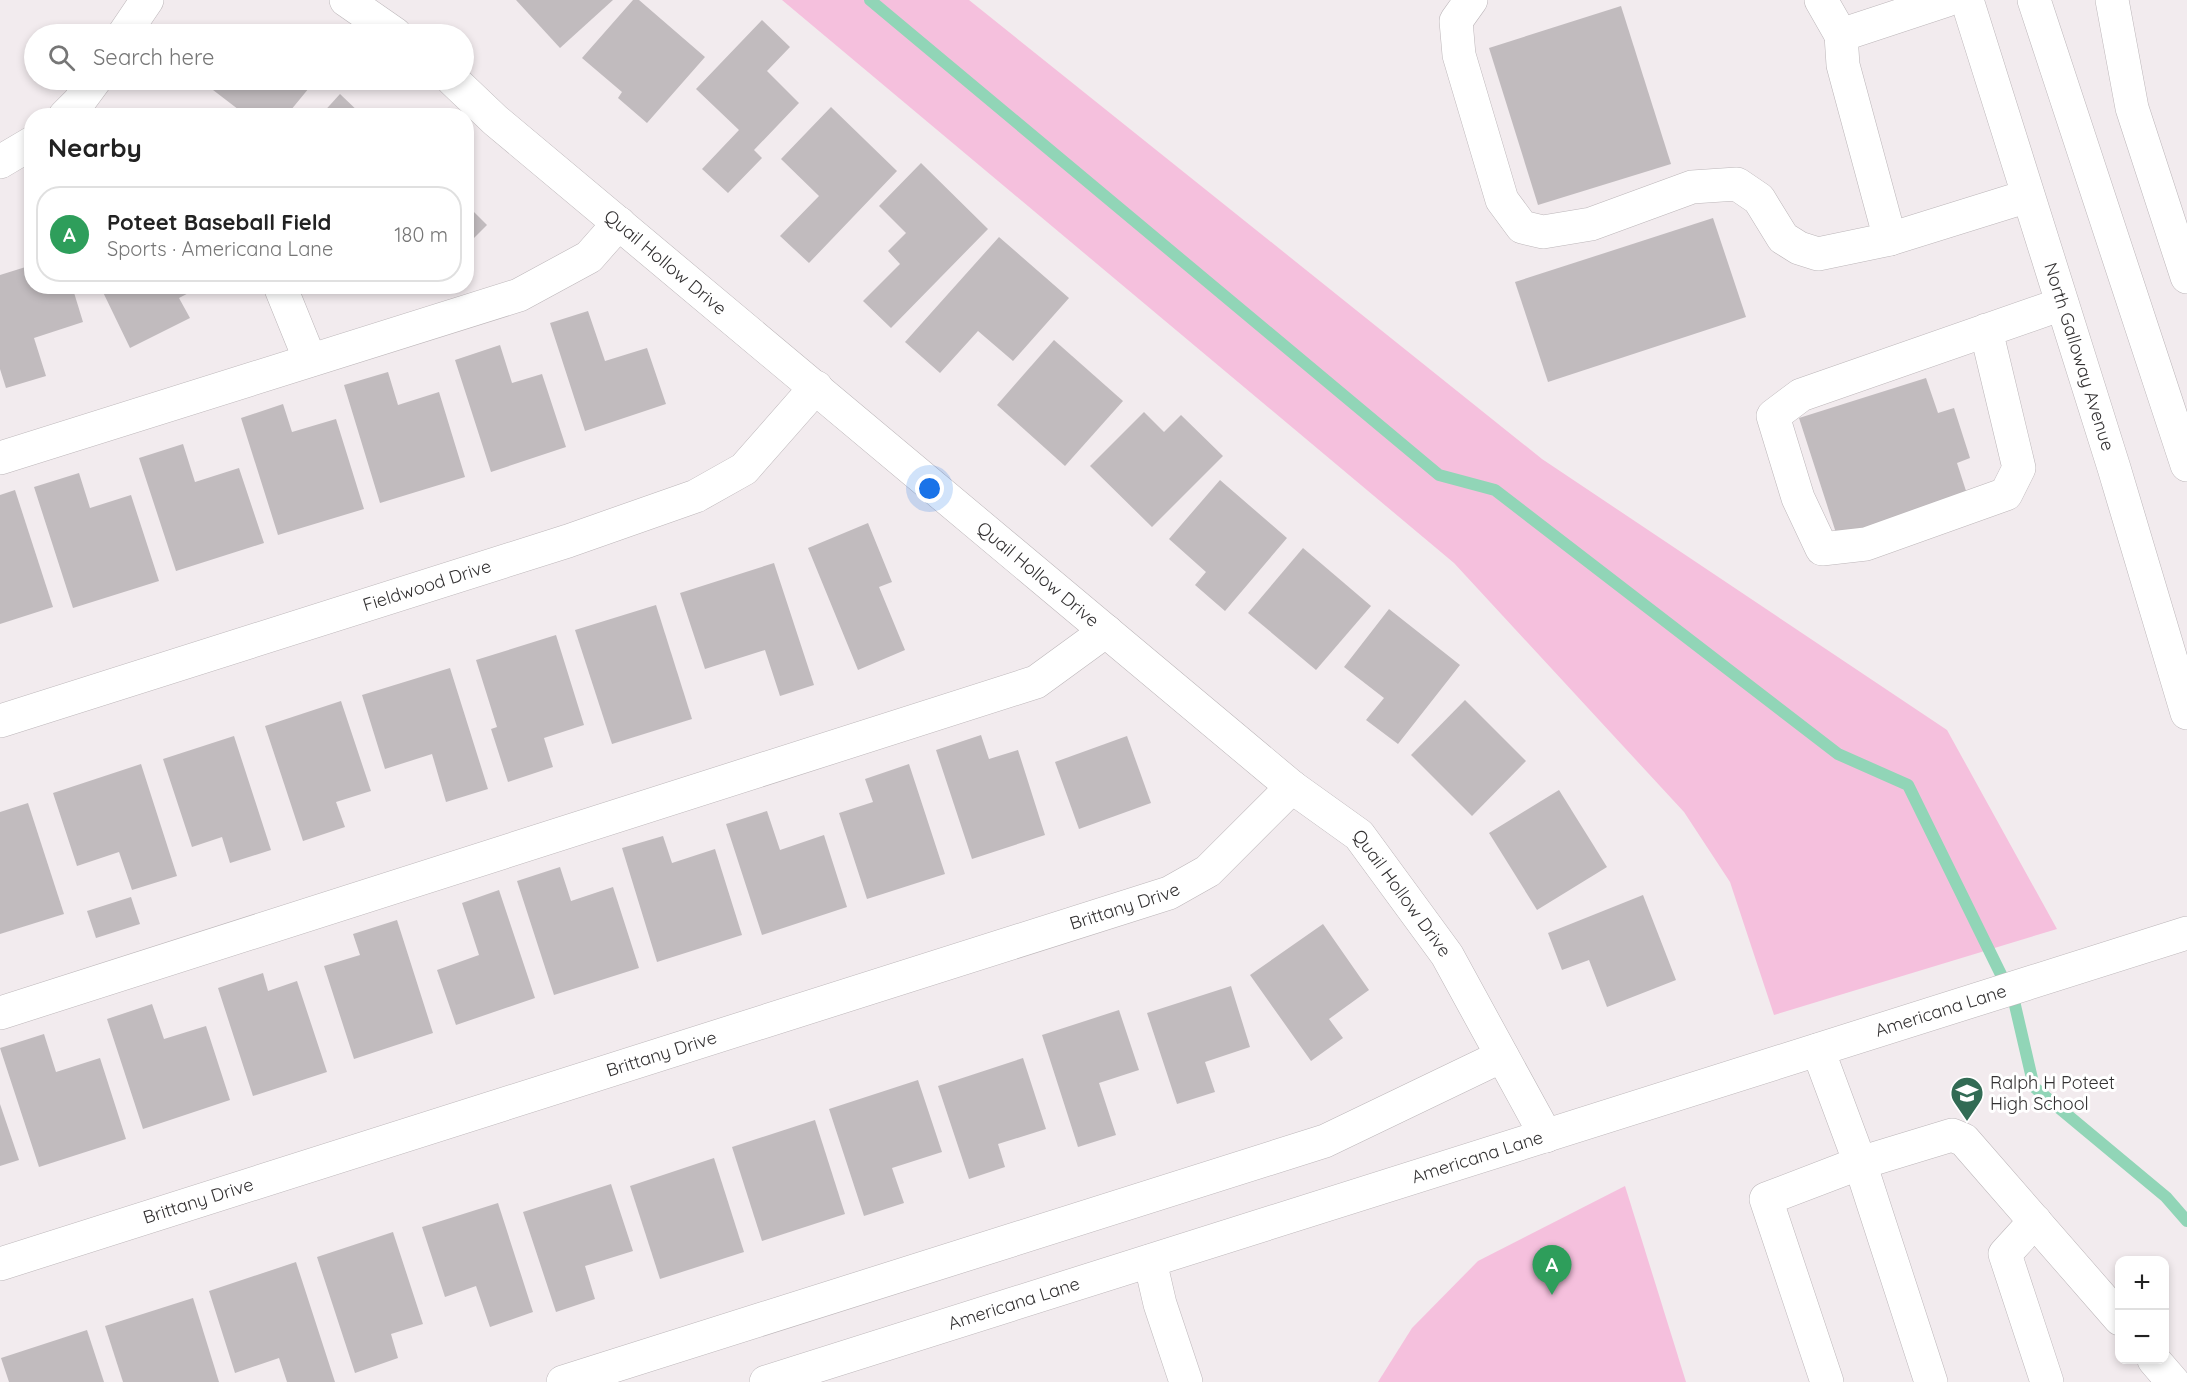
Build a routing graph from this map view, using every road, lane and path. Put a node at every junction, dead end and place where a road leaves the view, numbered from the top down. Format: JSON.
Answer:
{"nodes":[{"id":1,"x":147,"y":0,"type":"edge"},
{"id":2,"x":346,"y":0,"type":"edge"},
{"id":3,"x":1471,"y":0,"type":"edge"},
{"id":4,"x":1821,"y":0,"type":"edge"},
{"id":5,"x":1947,"y":0,"type":"edge"},
{"id":6,"x":1967,"y":0,"type":"edge"},
{"id":7,"x":2034,"y":0,"type":"edge"},
{"id":8,"x":2112,"y":0,"type":"edge"},
{"id":9,"x":131,"y":24,"type":"edge"},
{"id":10,"x":381,"y":24,"type":"edge"},
{"id":11,"x":1841,"y":35,"type":"junction"},
{"id":12,"x":464,"y":90,"type":"edge"},
{"id":13,"x":2028,"y":196,"type":"junction"},
{"id":14,"x":619,"y":224,"type":"junction"},
{"id":15,"x":1890,"y":239,"type":"junction"},
{"id":16,"x":2187,"y":277,"type":"edge"},
{"id":17,"x":282,"y":294,"type":"edge"},
{"id":18,"x":2062,"y":304,"type":"junction"},
{"id":19,"x":1986,"y":330,"type":"junction"},
{"id":20,"x":310,"y":360,"type":"junction"},
{"id":21,"x":816,"y":387,"type":"junction"},
{"id":22,"x":0,"y":458,"type":"edge"},
{"id":23,"x":2187,"y":465,"type":"edge"},
{"id":24,"x":1106,"y":631,"type":"junction"},
{"id":25,"x":2187,"y":713,"type":"edge"},
{"id":26,"x":0,"y":721,"type":"edge"},
{"id":27,"x":1292,"y":787,"type":"junction"},
{"id":28,"x":2187,"y":933,"type":"edge"},
{"id":29,"x":0,"y":1013,"type":"edge"},
{"id":30,"x":1818,"y":1050,"type":"junction"},
{"id":31,"x":1502,"y":1056,"type":"junction"},
{"id":32,"x":1545,"y":1136,"type":"junction"},
{"id":33,"x":1860,"y":1164,"type":"junction"},
{"id":34,"x":2035,"y":1221,"type":"junction"},
{"id":35,"x":1150,"y":1261,"type":"junction"},
{"id":36,"x":0,"y":1264,"type":"edge"},
{"id":37,"x":2115,"y":1313,"type":"edge"},
{"id":38,"x":2158,"y":1364,"type":"edge"},
{"id":39,"x":563,"y":1382,"type":"edge"},
{"id":40,"x":766,"y":1382,"type":"edge"},
{"id":41,"x":1186,"y":1382,"type":"edge"},
{"id":42,"x":1827,"y":1382,"type":"edge"},
{"id":43,"x":1931,"y":1382,"type":"edge"},
{"id":44,"x":2047,"y":1382,"type":"edge"},
{"id":45,"x":2173,"y":1382,"type":"edge"}],
"edges":[{"from":1,"to":9,"type":"street"},
{"from":2,"to":10,"type":"street"},
{"from":3,"to":15,"type":"street"},
{"from":4,"to":11,"type":"street"},
{"from":5,"to":11,"type":"street"},
{"from":6,"to":13,"type":"street","name":"North Galloway Avenue"},
{"from":7,"to":23,"type":"street"},
{"from":8,"to":16,"type":"street"},
{"from":11,"to":15,"type":"street"},
{"from":12,"to":14,"type":"street","name":"Quail Hollow Drive"},
{"from":13,"to":15,"type":"street"},
{"from":13,"to":18,"type":"street","name":"North Galloway Avenue"},
{"from":14,"to":20,"type":"street"},
{"from":14,"to":21,"type":"street","name":"Quail Hollow Drive"},
{"from":17,"to":20,"type":"street"},
{"from":18,"to":19,"type":"street"},
{"from":18,"to":25,"type":"street","name":"North Galloway Avenue"},
{"from":19,"to":19,"type":"street"},
{"from":20,"to":22,"type":"street"},
{"from":21,"to":24,"type":"street","name":"Quail Hollow Drive"},
{"from":21,"to":26,"type":"street","name":"Fieldwood Drive"},
{"from":24,"to":27,"type":"street","name":"Quail Hollow Drive"},
{"from":24,"to":29,"type":"street"},
{"from":27,"to":31,"type":"street","name":"Quail Hollow Drive"},
{"from":27,"to":36,"type":"street","name":"Brittany Drive"},
{"from":28,"to":30,"type":"street","name":"Americana Lane"},
{"from":30,"to":32,"type":"street","name":"Americana Lane"},
{"from":30,"to":33,"type":"street"},
{"from":31,"to":32,"type":"street","name":"Quail Hollow Drive"},
{"from":31,"to":39,"type":"street"},
{"from":32,"to":35,"type":"street","name":"Americana Lane"},
{"from":33,"to":34,"type":"street"},
{"from":33,"to":42,"type":"street"},
{"from":33,"to":43,"type":"street"},
{"from":34,"to":37,"type":"street"},
{"from":34,"to":44,"type":"street"},
{"from":35,"to":40,"type":"street","name":"Americana Lane"},
{"from":35,"to":41,"type":"street"},
{"from":38,"to":45,"type":"street"}]}
